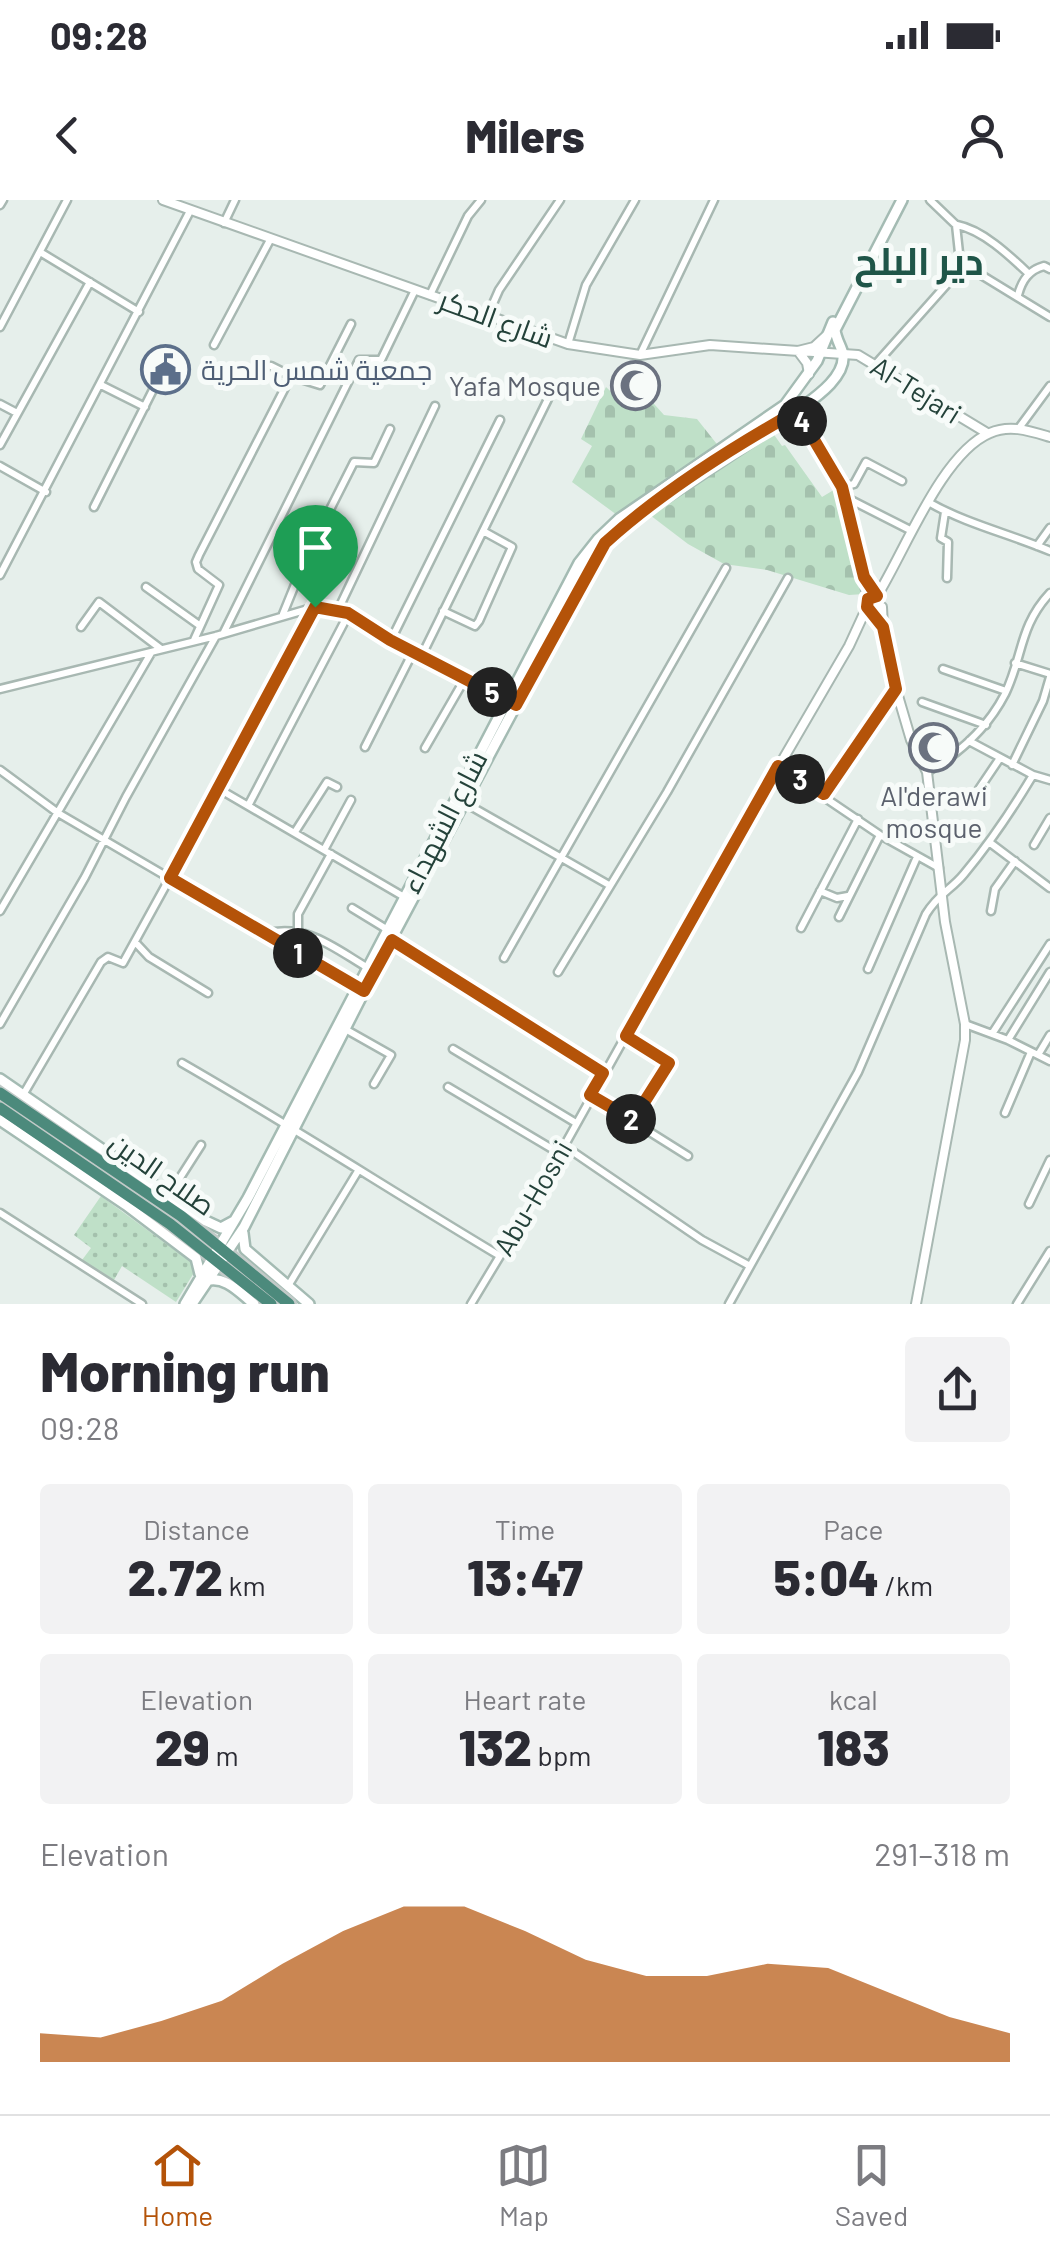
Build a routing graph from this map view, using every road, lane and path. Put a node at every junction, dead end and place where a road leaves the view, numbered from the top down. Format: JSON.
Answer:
{"nodes":[{"id":1,"x":68,"y":200,"type":"edge"},
{"id":2,"x":163,"y":200,"type":"edge"},
{"id":3,"x":235,"y":200,"type":"edge"},
{"id":4,"x":480,"y":200,"type":"edge"},
{"id":5,"x":560,"y":200,"type":"edge"},
{"id":6,"x":635,"y":200,"type":"edge"},
{"id":7,"x":714,"y":200,"type":"edge"},
{"id":8,"x":899,"y":200,"type":"edge"},
{"id":9,"x":930,"y":200,"type":"edge"},
{"id":10,"x":180,"y":203,"type":"edge"},
{"id":11,"x":190,"y":211,"type":"junction"},
{"id":12,"x":224,"y":222,"type":"junction"},
{"id":13,"x":956,"y":225,"type":"junction"},
{"id":14,"x":270,"y":240,"type":"junction"},
{"id":15,"x":40,"y":252,"type":"junction"},
{"id":16,"x":960,"y":262,"type":"junction"},
{"id":17,"x":1050,"y":268,"type":"edge"},
{"id":18,"x":1029,"y":274,"type":"junction"},
{"id":19,"x":90,"y":282,"type":"junction"},
{"id":20,"x":414,"y":290,"type":"junction"},
{"id":21,"x":430,"y":295,"type":"junction"},
{"id":22,"x":1018,"y":295,"type":"junction"},
{"id":23,"x":139,"y":312,"type":"junction"},
{"id":24,"x":488,"y":315,"type":"junction"},
{"id":25,"x":1050,"y":317,"type":"edge"},
{"id":26,"x":351,"y":324,"type":"dead end"},
{"id":27,"x":0,"y":327,"type":"edge"},
{"id":28,"x":829,"y":332,"type":"junction"},
{"id":29,"x":568,"y":344,"type":"junction"},
{"id":30,"x":214,"y":345,"type":"dead end"},
{"id":31,"x":798,"y":351,"type":"junction"},
{"id":32,"x":821,"y":353,"type":"junction"},
{"id":33,"x":843,"y":354,"type":"junction"},
{"id":34,"x":640,"y":355,"type":"junction"},
{"id":35,"x":168,"y":360,"type":"dead end"},
{"id":36,"x":875,"y":365,"type":"junction"},
{"id":37,"x":271,"y":366,"type":"dead end"},
{"id":38,"x":809,"y":374,"type":"junction"},
{"id":39,"x":291,"y":376,"type":"junction"},
{"id":40,"x":101,"y":385,"type":"junction"},
{"id":41,"x":1050,"y":386,"type":"edge"},
{"id":42,"x":793,"y":397,"type":"junction"},
{"id":43,"x":548,"y":399,"type":"dead end"},
{"id":44,"x":0,"y":404,"type":"edge"},
{"id":45,"x":436,"y":406,"type":"dead end"},
{"id":46,"x":146,"y":407,"type":"junction"},
{"id":47,"x":797,"y":411,"type":"junction"},
{"id":48,"x":17,"y":413,"type":"junction"},
{"id":49,"x":500,"y":420,"type":"dead end"},
{"id":50,"x":1018,"y":428,"type":"junction"},
{"id":51,"x":390,"y":429,"type":"dead end"},
{"id":52,"x":987,"y":434,"type":"junction"},
{"id":53,"x":1050,"y":436,"type":"edge"},
{"id":54,"x":0,"y":445,"type":"edge"},
{"id":55,"x":0,"y":466,"type":"edge"},
{"id":56,"x":902,"y":481,"type":"dead end"},
{"id":57,"x":842,"y":491,"type":"junction"},
{"id":58,"x":46,"y":492,"type":"junction"},
{"id":59,"x":930,"y":503,"type":"junction"},
{"id":60,"x":94,"y":507,"type":"dead end"},
{"id":61,"x":945,"y":512,"type":"junction"},
{"id":62,"x":1050,"y":528,"type":"edge"},
{"id":63,"x":483,"y":531,"type":"junction"},
{"id":64,"x":913,"y":532,"type":"junction"},
{"id":65,"x":1037,"y":546,"type":"junction"},
{"id":66,"x":1050,"y":551,"type":"edge"},
{"id":67,"x":726,"y":568,"type":"dead end"},
{"id":68,"x":0,"y":575,"type":"edge"},
{"id":69,"x":788,"y":578,"type":"dead end"},
{"id":70,"x":947,"y":578,"type":"dead end"},
{"id":71,"x":146,"y":587,"type":"dead end"},
{"id":72,"x":1050,"y":594,"type":"edge"},
{"id":73,"x":875,"y":603,"type":"junction"},
{"id":74,"x":315,"y":607,"type":"junction"},
{"id":75,"x":338,"y":610,"type":"junction"},
{"id":76,"x":444,"y":611,"type":"junction"},
{"id":77,"x":348,"y":613,"type":"junction"},
{"id":78,"x":283,"y":615,"type":"junction"},
{"id":79,"x":199,"y":626,"type":"junction"},
{"id":80,"x":81,"y":627,"type":"dead end"},
{"id":81,"x":220,"y":635,"type":"junction"},
{"id":82,"x":390,"y":640,"type":"junction"},
{"id":83,"x":194,"y":642,"type":"junction"},
{"id":84,"x":162,"y":649,"type":"junction"},
{"id":85,"x":152,"y":652,"type":"junction"},
{"id":86,"x":417,"y":653,"type":"junction"},
{"id":87,"x":1014,"y":663,"type":"junction"},
{"id":88,"x":944,"y":669,"type":"dead end"},
{"id":89,"x":1050,"y":676,"type":"edge"},
{"id":90,"x":466,"y":677,"type":"junction"},
{"id":91,"x":0,"y":689,"type":"edge"},
{"id":92,"x":896,"y":689,"type":"junction"},
{"id":93,"x":1006,"y":692,"type":"junction"},
{"id":94,"x":922,"y":702,"type":"dead end"},
{"id":95,"x":512,"y":703,"type":"junction"},
{"id":96,"x":986,"y":725,"type":"junction"},
{"id":97,"x":969,"y":741,"type":"junction"},
{"id":98,"x":366,"y":747,"type":"dead end"},
{"id":99,"x":425,"y":748,"type":"dead end"},
{"id":100,"x":1000,"y":758,"type":"junction"},
{"id":101,"x":1012,"y":764,"type":"junction"},
{"id":102,"x":778,"y":766,"type":"junction"},
{"id":103,"x":0,"y":770,"type":"edge"},
{"id":104,"x":927,"y":772,"type":"junction"},
{"id":105,"x":1033,"y":775,"type":"junction"},
{"id":106,"x":1050,"y":780,"type":"edge"},
{"id":107,"x":337,"y":787,"type":"dead end"},
{"id":108,"x":220,"y":789,"type":"junction"},
{"id":109,"x":824,"y":794,"type":"junction"},
{"id":110,"x":975,"y":795,"type":"dead end"},
{"id":111,"x":351,"y":800,"type":"dead end"},
{"id":112,"x":465,"y":802,"type":"junction"},
{"id":113,"x":249,"y":804,"type":"junction"},
{"id":114,"x":58,"y":813,"type":"junction"},
{"id":115,"x":1050,"y":818,"type":"edge"},
{"id":116,"x":858,"y":819,"type":"junction"},
{"id":117,"x":295,"y":832,"type":"junction"},
{"id":118,"x":880,"y":835,"type":"junction"},
{"id":119,"x":103,"y":840,"type":"junction"},
{"id":120,"x":989,"y":842,"type":"junction"},
{"id":121,"x":1034,"y":845,"type":"dead end"},
{"id":122,"x":327,"y":852,"type":"junction"},
{"id":123,"x":560,"y":858,"type":"junction"},
{"id":124,"x":917,"y":858,"type":"junction"},
{"id":125,"x":1014,"y":861,"type":"junction"},
{"id":126,"x":940,"y":869,"type":"junction"},
{"id":127,"x":170,"y":878,"type":"junction"},
{"id":128,"x":712,"y":881,"type":"joint"},
{"id":129,"x":609,"y":886,"type":"junction"},
{"id":130,"x":1050,"y":888,"type":"edge"},
{"id":131,"x":820,"y":892,"type":"junction"},
{"id":132,"x":942,"y":892,"type":"junction"},
{"id":133,"x":849,"y":896,"type":"junction"},
{"id":134,"x":408,"y":900,"type":"junction"},
{"id":135,"x":352,"y":908,"type":"dead end"},
{"id":136,"x":0,"y":910,"type":"edge"},
{"id":137,"x":991,"y":911,"type":"dead end"},
{"id":138,"x":839,"y":916,"type":"dead end"},
{"id":139,"x":801,"y":928,"type":"dead end"},
{"id":140,"x":298,"y":931,"type":"junction"},
{"id":141,"x":265,"y":934,"type":"junction"},
{"id":142,"x":390,"y":935,"type":"junction"},
{"id":143,"x":135,"y":942,"type":"junction"},
{"id":144,"x":1050,"y":944,"type":"edge"},
{"id":145,"x":504,"y":958,"type":"dead end"},
{"id":146,"x":368,"y":968,"type":"junction"},
{"id":147,"x":868,"y":969,"type":"dead end"},
{"id":148,"x":558,"y":972,"type":"dead end"},
{"id":149,"x":1050,"y":972,"type":"edge"},
{"id":150,"x":361,"y":989,"type":"junction"},
{"id":151,"x":208,"y":993,"type":"dead end"},
{"id":152,"x":0,"y":1024,"type":"edge"},
{"id":153,"x":965,"y":1024,"type":"junction"},
{"id":154,"x":345,"y":1029,"type":"junction"},
{"id":155,"x":992,"y":1034,"type":"junction"},
{"id":156,"x":1050,"y":1035,"type":"edge"},
{"id":157,"x":626,"y":1036,"type":"junction"},
{"id":158,"x":1008,"y":1040,"type":"junction"},
{"id":159,"x":454,"y":1049,"type":"dead end"},
{"id":160,"x":1034,"y":1054,"type":"junction"},
{"id":161,"x":1050,"y":1061,"type":"edge"},
{"id":162,"x":182,"y":1062,"type":"dead end"},
{"id":163,"x":603,"y":1073,"type":"junction"},
{"id":164,"x":0,"y":1079,"type":"edge"},
{"id":165,"x":374,"y":1084,"type":"dead end"},
{"id":166,"x":448,"y":1087,"type":"dead end"},
{"id":167,"x":0,"y":1093,"type":"edge"},
{"id":168,"x":23,"y":1094,"type":"junction"},
{"id":169,"x":590,"y":1095,"type":"junction"},
{"id":170,"x":0,"y":1108,"type":"edge"},
{"id":171,"x":1005,"y":1113,"type":"dead end"},
{"id":172,"x":0,"y":1120,"type":"edge"},
{"id":173,"x":633,"y":1120,"type":"junction"},
{"id":174,"x":576,"y":1122,"type":"junction"},
{"id":175,"x":290,"y":1126,"type":"junction"},
{"id":176,"x":201,"y":1144,"type":"dead end"},
{"id":177,"x":561,"y":1149,"type":"junction"},
{"id":178,"x":688,"y":1156,"type":"dead end"},
{"id":179,"x":1050,"y":1160,"type":"edge"},
{"id":180,"x":125,"y":1164,"type":"junction"},
{"id":181,"x":109,"y":1166,"type":"junction"},
{"id":182,"x":358,"y":1171,"type":"junction"},
{"id":183,"x":169,"y":1194,"type":"junction"},
{"id":184,"x":1029,"y":1204,"type":"dead end"},
{"id":185,"x":0,"y":1212,"type":"edge"},
{"id":186,"x":240,"y":1223,"type":"junction"},
{"id":187,"x":1050,"y":1251,"type":"edge"},
{"id":188,"x":221,"y":1254,"type":"junction"},
{"id":189,"x":500,"y":1256,"type":"junction"},
{"id":190,"x":750,"y":1266,"type":"junction"},
{"id":191,"x":203,"y":1280,"type":"junction"},
{"id":192,"x":288,"y":1286,"type":"junction"},
{"id":193,"x":132,"y":1302,"type":"edge"},
{"id":194,"x":142,"y":1304,"type":"edge"},
{"id":195,"x":188,"y":1304,"type":"edge"},
{"id":196,"x":254,"y":1304,"type":"edge"},
{"id":197,"x":271,"y":1304,"type":"edge"},
{"id":198,"x":289,"y":1304,"type":"edge"},
{"id":199,"x":309,"y":1304,"type":"edge"},
{"id":200,"x":471,"y":1304,"type":"edge"},
{"id":201,"x":729,"y":1304,"type":"edge"},
{"id":202,"x":916,"y":1304,"type":"edge"},
{"id":203,"x":1017,"y":1304,"type":"edge"}],
"edges":[{"from":1,"to":15,"type":"street"},
{"from":2,"to":10,"type":"street","name":"شارع الحكر"},
{"from":3,"to":12,"type":"street"},
{"from":4,"to":21,"type":"street"},
{"from":5,"to":24,"type":"street"},
{"from":6,"to":29,"type":"street"},
{"from":7,"to":34,"type":"street"},
{"from":8,"to":28,"type":"main road","name":"شارع الشهداء"},
{"from":8,"to":33,"type":"main road","name":"شارع الشهداء"},
{"from":9,"to":13,"type":"street"},
{"from":10,"to":11,"type":"street","name":"شارع الحكر"},
{"from":11,"to":12,"type":"street","name":"شارع الحكر"},
{"from":11,"to":23,"type":"street"},
{"from":12,"to":14,"type":"street","name":"شارع الحكر"},
{"from":13,"to":16,"type":"street"},
{"from":13,"to":18,"type":"street"},
{"from":14,"to":20,"type":"street","name":"شارع الحكر"},
{"from":14,"to":30,"type":"street"},
{"from":15,"to":19,"type":"street"},
{"from":15,"to":27,"type":"street"},
{"from":16,"to":22,"type":"street"},
{"from":16,"to":36,"type":"street"},
{"from":17,"to":18,"type":"street"},
{"from":18,"to":22,"type":"street"},
{"from":19,"to":23,"type":"street"},
{"from":19,"to":48,"type":"street"},
{"from":20,"to":21,"type":"street","name":"شارع الحكر"},
{"from":20,"to":81,"type":"street"},
{"from":21,"to":24,"type":"street","name":"شارع الحكر"},
{"from":22,"to":25,"type":"street"},
{"from":23,"to":40,"type":"street"},
{"from":24,"to":29,"type":"street","name":"شارع الحكر"},
{"from":26,"to":39,"type":"street"},
{"from":28,"to":31,"type":"street"},
{"from":28,"to":32,"type":"main road","name":"شارع الشهداء"},
{"from":29,"to":34,"type":"street","name":"شارع الحكر"},
{"from":31,"to":32,"type":"street","name":"شارع الحكر"},
{"from":31,"to":34,"type":"street","name":"شارع الحكر"},
{"from":31,"to":38,"type":"street"},
{"from":32,"to":33,"type":"street","name":"شارع الحكر"},
{"from":32,"to":38,"type":"main road","name":"شارع الشهداء"},
{"from":33,"to":36,"type":"street","name":"Al-Tejari"},
{"from":33,"to":47,"type":"main road","name":"شارع الشهداء"},
{"from":35,"to":46,"type":"street"},
{"from":36,"to":52,"type":"street","name":"Al-Tejari"},
{"from":37,"to":39,"type":"street"},
{"from":38,"to":42,"type":"main road","name":"شارع الشهداء"},
{"from":39,"to":79,"type":"street"},
{"from":40,"to":46,"type":"street"},
{"from":40,"to":58,"type":"street"},
{"from":41,"to":50,"type":"street"},
{"from":42,"to":47,"type":"street"},
{"from":42,"to":95,"type":"main road","name":"شارع الشهداء"},
{"from":43,"to":63,"type":"street"},
{"from":44,"to":48,"type":"street"},
{"from":45,"to":75,"type":"street"},
{"from":46,"to":60,"type":"street"},
{"from":47,"to":57,"type":"street"},
{"from":47,"to":95,"type":"main road","name":"شارع الشهداء"},
{"from":48,"to":54,"type":"street"},
{"from":49,"to":82,"type":"street"},
{"from":50,"to":52,"type":"street"},
{"from":50,"to":53,"type":"street"},
{"from":51,"to":78,"type":"street"},
{"from":52,"to":59,"type":"street","name":"Abu-Hosni"},
{"from":55,"to":58,"type":"street"},
{"from":56,"to":57,"type":"street"},
{"from":57,"to":64,"type":"street"},
{"from":57,"to":73,"type":"street"},
{"from":58,"to":68,"type":"street"},
{"from":59,"to":61,"type":"street"},
{"from":59,"to":64,"type":"street","name":"Abu-Hosni"},
{"from":61,"to":65,"type":"street"},
{"from":61,"to":70,"type":"street"},
{"from":62,"to":65,"type":"street"},
{"from":63,"to":76,"type":"street"},
{"from":63,"to":76,"type":"street"},
{"from":64,"to":73,"type":"street","name":"Abu-Hosni"},
{"from":65,"to":66,"type":"street"},
{"from":67,"to":123,"type":"street"},
{"from":69,"to":129,"type":"street"},
{"from":71,"to":79,"type":"street"},
{"from":72,"to":87,"type":"street"},
{"from":73,"to":92,"type":"street"},
{"from":73,"to":102,"type":"street","name":"Abu-Hosni"},
{"from":74,"to":75,"type":"street"},
{"from":74,"to":78,"type":"street"},
{"from":74,"to":108,"type":"street"},
{"from":75,"to":77,"type":"street"},
{"from":76,"to":86,"type":"street"},
{"from":77,"to":82,"type":"street"},
{"from":77,"to":113,"type":"street"},
{"from":78,"to":81,"type":"street"},
{"from":79,"to":83,"type":"street"},
{"from":80,"to":84,"type":"street"},
{"from":81,"to":83,"type":"street"},
{"from":81,"to":119,"type":"street"},
{"from":82,"to":86,"type":"street"},
{"from":83,"to":84,"type":"street"},
{"from":84,"to":85,"type":"street"},
{"from":85,"to":91,"type":"street"},
{"from":85,"to":114,"type":"street"},
{"from":86,"to":90,"type":"street"},
{"from":86,"to":98,"type":"street"},
{"from":87,"to":89,"type":"street"},
{"from":87,"to":93,"type":"street"},
{"from":88,"to":93,"type":"street"},
{"from":89,"to":101,"type":"street"},
{"from":90,"to":95,"type":"street"},
{"from":90,"to":99,"type":"street"},
{"from":92,"to":104,"type":"street"},
{"from":92,"to":109,"type":"street"},
{"from":93,"to":96,"type":"street"},
{"from":94,"to":96,"type":"street"},
{"from":95,"to":112,"type":"main road","name":"شارع الشهداء"},
{"from":95,"to":134,"type":"main road","name":"شارع الشهداء"},
{"from":96,"to":97,"type":"street"},
{"from":97,"to":100,"type":"street"},
{"from":97,"to":104,"type":"street"},
{"from":100,"to":101,"type":"street"},
{"from":100,"to":110,"type":"street"},
{"from":101,"to":105,"type":"street"},
{"from":102,"to":109,"type":"street"},
{"from":102,"to":128,"type":"street","name":"Abu-Hosni"},
{"from":103,"to":114,"type":"street"},
{"from":104,"to":126,"type":"street"},
{"from":105,"to":106,"type":"street"},
{"from":105,"to":120,"type":"street"},
{"from":107,"to":117,"type":"street"},
{"from":108,"to":113,"type":"street"},
{"from":108,"to":127,"type":"street"},
{"from":109,"to":116,"type":"street"},
{"from":111,"to":122,"type":"street"},
{"from":112,"to":123,"type":"street"},
{"from":112,"to":134,"type":"main road","name":"شارع الشهداء"},
{"from":113,"to":117,"type":"street"},
{"from":114,"to":119,"type":"street"},
{"from":114,"to":136,"type":"street"},
{"from":115,"to":121,"type":"street"},
{"from":116,"to":118,"type":"street"},
{"from":116,"to":131,"type":"street"},
{"from":117,"to":122,"type":"street"},
{"from":118,"to":124,"type":"street"},
{"from":118,"to":133,"type":"street"},
{"from":119,"to":127,"type":"street"},
{"from":119,"to":152,"type":"street"},
{"from":120,"to":125,"type":"street"},
{"from":120,"to":132,"type":"street"},
{"from":122,"to":134,"type":"street"},
{"from":122,"to":140,"type":"street"},
{"from":123,"to":129,"type":"street"},
{"from":123,"to":145,"type":"street"},
{"from":124,"to":126,"type":"street"},
{"from":124,"to":147,"type":"street"},
{"from":125,"to":130,"type":"street"},
{"from":125,"to":137,"type":"street"},
{"from":126,"to":132,"type":"street"},
{"from":127,"to":141,"type":"street"},
{"from":127,"to":143,"type":"street"},
{"from":128,"to":157,"type":"street","name":"Abu-Hosni"},
{"from":129,"to":148,"type":"street"},
{"from":131,"to":133,"type":"street"},
{"from":131,"to":139,"type":"street"},
{"from":132,"to":153,"type":"street"},
{"from":132,"to":190,"type":"street"},
{"from":133,"to":138,"type":"street"},
{"from":134,"to":142,"type":"main road","name":"شارع الشهداء"},
{"from":135,"to":142,"type":"street"},
{"from":140,"to":141,"type":"street"},
{"from":140,"to":146,"type":"street"},
{"from":141,"to":150,"type":"street"},
{"from":142,"to":146,"type":"main road","name":"شارع الشهداء"},
{"from":142,"to":150,"type":"main road","name":"شارع الشهداء"},
{"from":142,"to":163,"type":"street"},
{"from":143,"to":151,"type":"street"},
{"from":143,"to":168,"type":"street"},
{"from":144,"to":155,"type":"street"},
{"from":146,"to":150,"type":"main road","name":"شارع الشهداء"},
{"from":149,"to":158,"type":"street"},
{"from":150,"to":154,"type":"main road","name":"شارع الشهداء"},
{"from":150,"to":175,"type":"main road","name":"شارع الشهداء"},
{"from":153,"to":155,"type":"street"},
{"from":153,"to":202,"type":"street"},
{"from":154,"to":165,"type":"street"},
{"from":154,"to":175,"type":"main road","name":"شارع الشهداء"},
{"from":155,"to":158,"type":"street"},
{"from":156,"to":160,"type":"street"},
{"from":157,"to":163,"type":"street","name":"Abu-Hosni"},
{"from":157,"to":173,"type":"street"},
{"from":158,"to":160,"type":"street"},
{"from":159,"to":174,"type":"street"},
{"from":160,"to":161,"type":"street"},
{"from":160,"to":171,"type":"street"},
{"from":162,"to":175,"type":"street"},
{"from":163,"to":169,"type":"street","name":"Abu-Hosni"},
{"from":164,"to":168,"type":"main road"},
{"from":166,"to":177,"type":"street"},
{"from":167,"to":181,"type":"highway","name":"صلاح الدين"},
{"from":168,"to":180,"type":"main road"},
{"from":169,"to":173,"type":"street"},
{"from":169,"to":174,"type":"street","name":"Abu-Hosni"},
{"from":170,"to":188,"type":"highway","name":"صلاح الدين"},
{"from":172,"to":191,"type":"main road"},
{"from":173,"to":178,"type":"street"},
{"from":174,"to":177,"type":"street","name":"Abu-Hosni"},
{"from":175,"to":182,"type":"street"},
{"from":175,"to":186,"type":"main road","name":"شارع الشهداء"},
{"from":176,"to":183,"type":"street"},
{"from":177,"to":189,"type":"street","name":"Abu-Hosni"},
{"from":177,"to":190,"type":"street"},
{"from":179,"to":184,"type":"street"},
{"from":180,"to":181,"type":"highway"},
{"from":180,"to":183,"type":"main road"},
{"from":181,"to":188,"type":"highway","name":"صلاح الدين"},
{"from":182,"to":189,"type":"street"},
{"from":182,"to":192,"type":"street"},
{"from":183,"to":186,"type":"main road"},
{"from":185,"to":193,"type":"street"},
{"from":186,"to":188,"type":"main road","name":"شارع الشهداء"},
{"from":186,"to":192,"type":"main road"},
{"from":187,"to":203,"type":"street"},
{"from":188,"to":191,"type":"main road","name":"شارع الشهداء"},
{"from":188,"to":197,"type":"highway","name":"صلاح الدين"},
{"from":188,"to":198,"type":"highway","name":"صلاح الدين"},
{"from":189,"to":200,"type":"street","name":"Abu-Hosni"},
{"from":190,"to":201,"type":"street"},
{"from":191,"to":195,"type":"main road","name":"شارع الشهداء"},
{"from":191,"to":196,"type":"main road"},
{"from":192,"to":199,"type":"main road"},
{"from":193,"to":194,"type":"street"}]}
